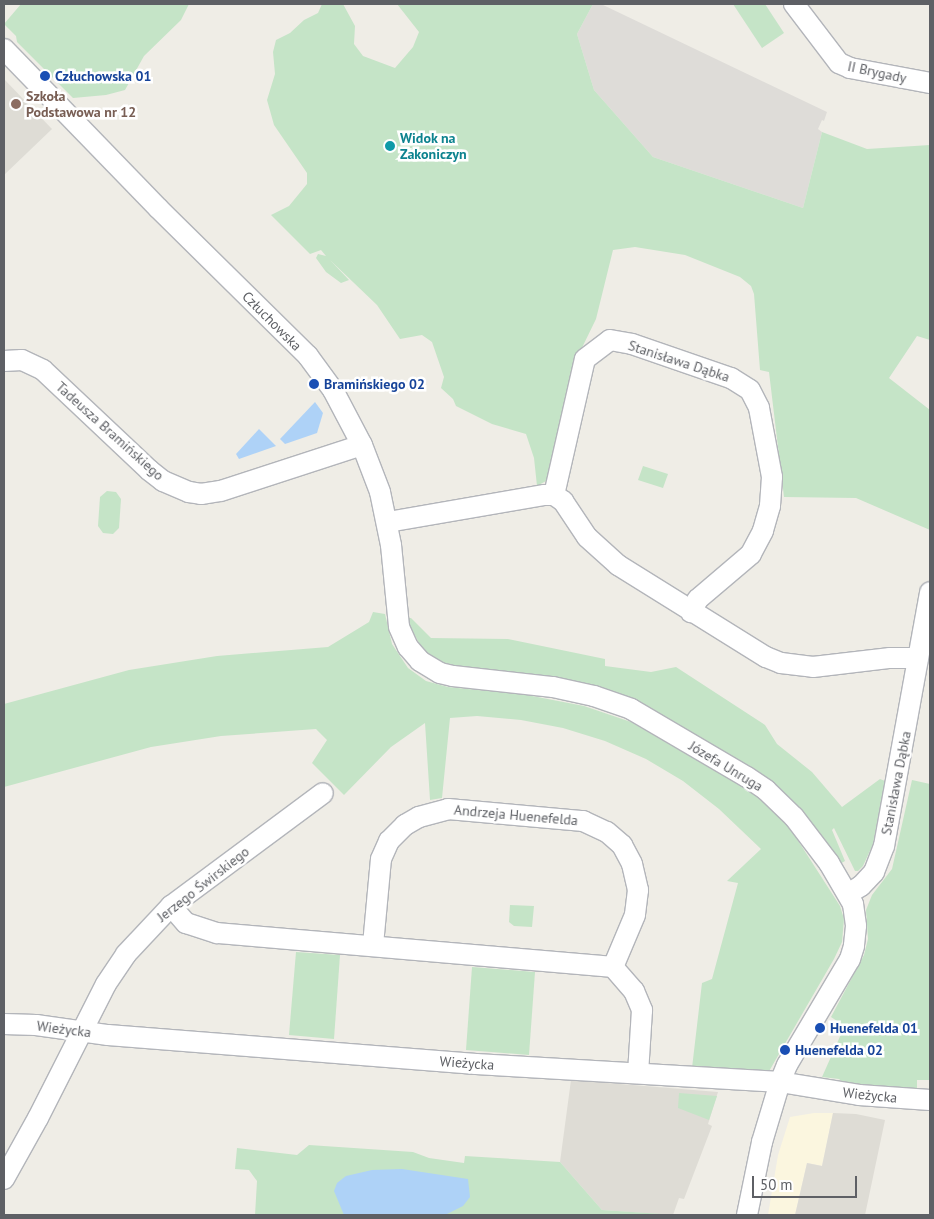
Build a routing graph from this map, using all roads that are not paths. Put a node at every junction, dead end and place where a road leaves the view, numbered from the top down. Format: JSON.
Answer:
{"nodes":[{"id":1,"x":794,"y":4,"type":"edge"},
{"id":2,"x":4,"y":49,"type":"edge"},
{"id":3,"x":930,"y":83,"type":"edge"},
{"id":4,"x":4,"y":361,"type":"edge"},
{"id":5,"x":362,"y":445,"type":"junction"},
{"id":6,"x":554,"y":495,"type":"junction"},
{"id":7,"x":388,"y":522,"type":"junction"},
{"id":8,"x":930,"y":592,"type":"edge"},
{"id":9,"x":691,"y":612,"type":"junction"},
{"id":10,"x":918,"y":658,"type":"junction"},
{"id":11,"x":420,"y":661,"type":"joint"},
{"id":12,"x":323,"y":793,"type":"dead end"},
{"id":13,"x":848,"y":894,"type":"junction"},
{"id":14,"x":171,"y":906,"type":"junction"},
{"id":15,"x":373,"y":945,"type":"junction"},
{"id":16,"x":612,"y":967,"type":"junction"},
{"id":17,"x":4,"y":1024,"type":"edge"},
{"id":18,"x":82,"y":1030,"type":"junction"},
{"id":19,"x":638,"y":1073,"type":"junction"},
{"id":20,"x":780,"y":1082,"type":"junction"},
{"id":21,"x":930,"y":1100,"type":"edge"},
{"id":22,"x":4,"y":1179,"type":"edge"},
{"id":23,"x":747,"y":1215,"type":"edge"}],
"edges":[{"from":1,"to":3,"type":"street","name":"II Brygady"},
{"from":2,"to":5,"type":"street","name":"Człuchowska"},
{"from":4,"to":5,"type":"street","name":"Tadeusza Bramińskiego"},
{"from":5,"to":7,"type":"street","name":"Człuchowska"},
{"from":6,"to":7,"type":"street"},
{"from":6,"to":9,"type":"street"},
{"from":6,"to":9,"type":"street","name":"Stanisława Dąbka"},
{"from":7,"to":11,"type":"street","name":"Człuchowska"},
{"from":8,"to":10,"type":"street","name":"Stanisława Dąbka"},
{"from":9,"to":10,"type":"street"},
{"from":10,"to":13,"type":"street","name":"Stanisława Dąbka"},
{"from":11,"to":13,"type":"street","name":"Józefa Unruga"},
{"from":12,"to":14,"type":"street","name":"Jerzego Świrskiego"},
{"from":13,"to":20,"type":"street","name":"Józefa Unruga"},
{"from":14,"to":15,"type":"street"},
{"from":14,"to":18,"type":"street","name":"Jerzego Świrskiego"},
{"from":15,"to":16,"type":"street"},
{"from":15,"to":16,"type":"street","name":"Andrzeja Huenefelda"},
{"from":16,"to":19,"type":"street"},
{"from":17,"to":18,"type":"street","name":"Wieżycka"},
{"from":18,"to":19,"type":"street","name":"Wieżycka"},
{"from":18,"to":22,"type":"street","name":"Jerzego Świrskiego"},
{"from":19,"to":20,"type":"street","name":"Wieżycka"},
{"from":20,"to":21,"type":"street","name":"Wieżycka"},
{"from":20,"to":23,"type":"street","name":"Józefa Unruga"}]}
